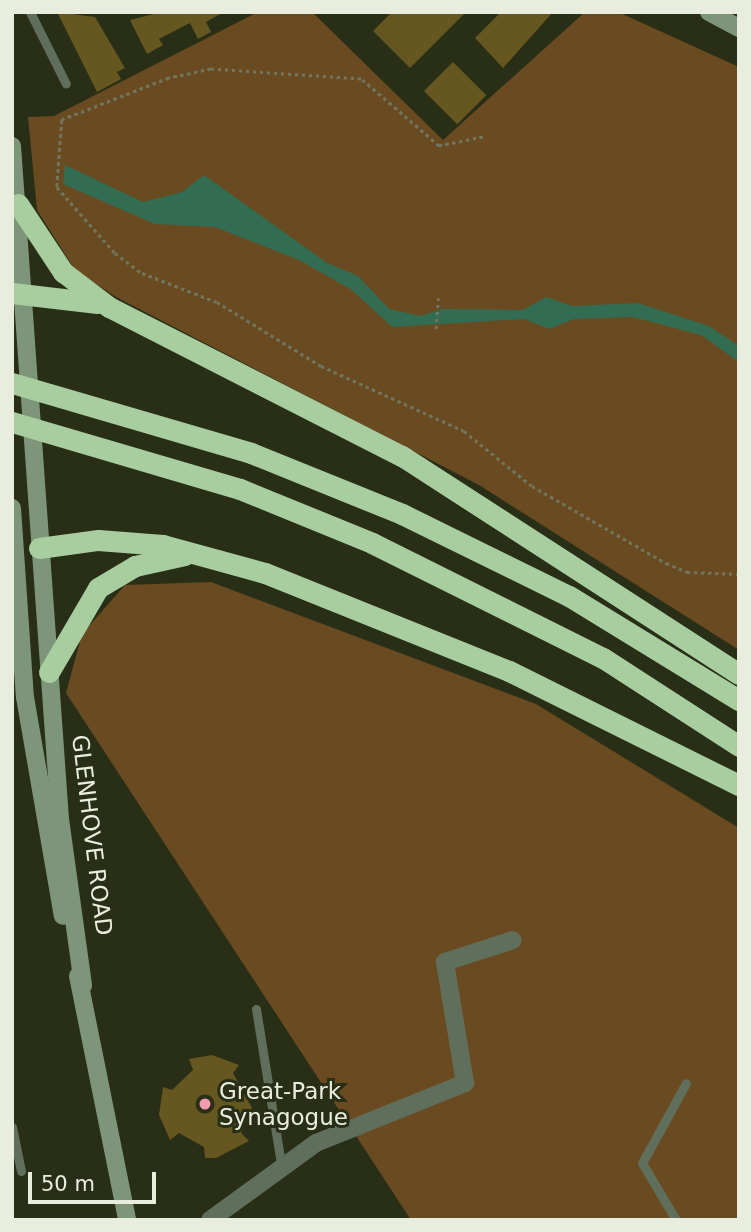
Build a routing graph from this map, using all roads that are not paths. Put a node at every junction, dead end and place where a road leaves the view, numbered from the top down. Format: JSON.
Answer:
{"nodes":[{"id":1,"x":30,"y":12,"type":"edge"},
{"id":2,"x":709,"y":12,"type":"edge"},
{"id":3,"x":739,"y":28,"type":"edge"},
{"id":4,"x":66,"y":83,"type":"dead end"},
{"id":5,"x":12,"y":146,"type":"edge"},
{"id":6,"x":17,"y":194,"type":"junction"},
{"id":7,"x":18,"y":293,"type":"edge"},
{"id":8,"x":109,"y":307,"type":"junction"},
{"id":9,"x":12,"y":383,"type":"edge"},
{"id":10,"x":12,"y":422,"type":"edge"},
{"id":11,"x":13,"y":521,"type":"edge"},
{"id":12,"x":37,"y":526,"type":"junction"},
{"id":13,"x":39,"y":548,"type":"junction"},
{"id":14,"x":204,"y":553,"type":"junction"},
{"id":15,"x":14,"y":554,"type":"edge"},
{"id":16,"x":12,"y":642,"type":"edge"},
{"id":17,"x":22,"y":662,"type":"junction"},
{"id":18,"x":49,"y":672,"type":"junction"},
{"id":19,"x":739,"y":674,"type":"edge"},
{"id":20,"x":739,"y":700,"type":"edge"},
{"id":21,"x":739,"y":746,"type":"edge"},
{"id":22,"x":739,"y":785,"type":"edge"},
{"id":23,"x":513,"y":940,"type":"dead end"},
{"id":24,"x":83,"y":985,"type":"junction"},
{"id":25,"x":256,"y":1009,"type":"dead end"},
{"id":26,"x":686,"y":1083,"type":"dead end"},
{"id":27,"x":12,"y":1127,"type":"edge"},
{"id":28,"x":282,"y":1169,"type":"junction"},
{"id":29,"x":21,"y":1171,"type":"dead end"},
{"id":30,"x":127,"y":1220,"type":"edge"},
{"id":31,"x":210,"y":1220,"type":"edge"},
{"id":32,"x":676,"y":1220,"type":"edge"}],
"edges":[{"from":1,"to":4,"type":"lane"},
{"from":2,"to":3,"type":"main road"},
{"from":5,"to":6,"type":"main road","name":"GLENHOVE ROAD"},
{"from":6,"to":7,"type":"main road","name":"GLENHOVE ROAD"},
{"from":6,"to":8,"type":"highway"},
{"from":7,"to":8,"type":"highway"},
{"from":7,"to":12,"type":"main road","name":"GLENHOVE ROAD"},
{"from":8,"to":19,"type":"highway"},
{"from":9,"to":20,"type":"highway"},
{"from":10,"to":21,"type":"highway"},
{"from":11,"to":12,"type":"main road"},
{"from":11,"to":15,"type":"main road","name":"GLENHOVE ROAD"},
{"from":12,"to":13,"type":"main road","name":"GLENHOVE ROAD"},
{"from":13,"to":14,"type":"highway"},
{"from":13,"to":15,"type":"main road"},
{"from":13,"to":18,"type":"main road","name":"GLENHOVE ROAD"},
{"from":14,"to":18,"type":"highway"},
{"from":14,"to":22,"type":"highway"},
{"from":15,"to":17,"type":"main road","name":"GLENHOVE ROAD"},
{"from":16,"to":17,"type":"main road"},
{"from":17,"to":24,"type":"main road","name":"GLENHOVE ROAD"},
{"from":18,"to":24,"type":"main road","name":"GLENHOVE ROAD"},
{"from":23,"to":28,"type":"street"},
{"from":24,"to":30,"type":"main road","name":"GLENHOVE ROAD"},
{"from":25,"to":28,"type":"lane"},
{"from":26,"to":32,"type":"lane"},
{"from":27,"to":29,"type":"lane"},
{"from":28,"to":31,"type":"street"}]}
